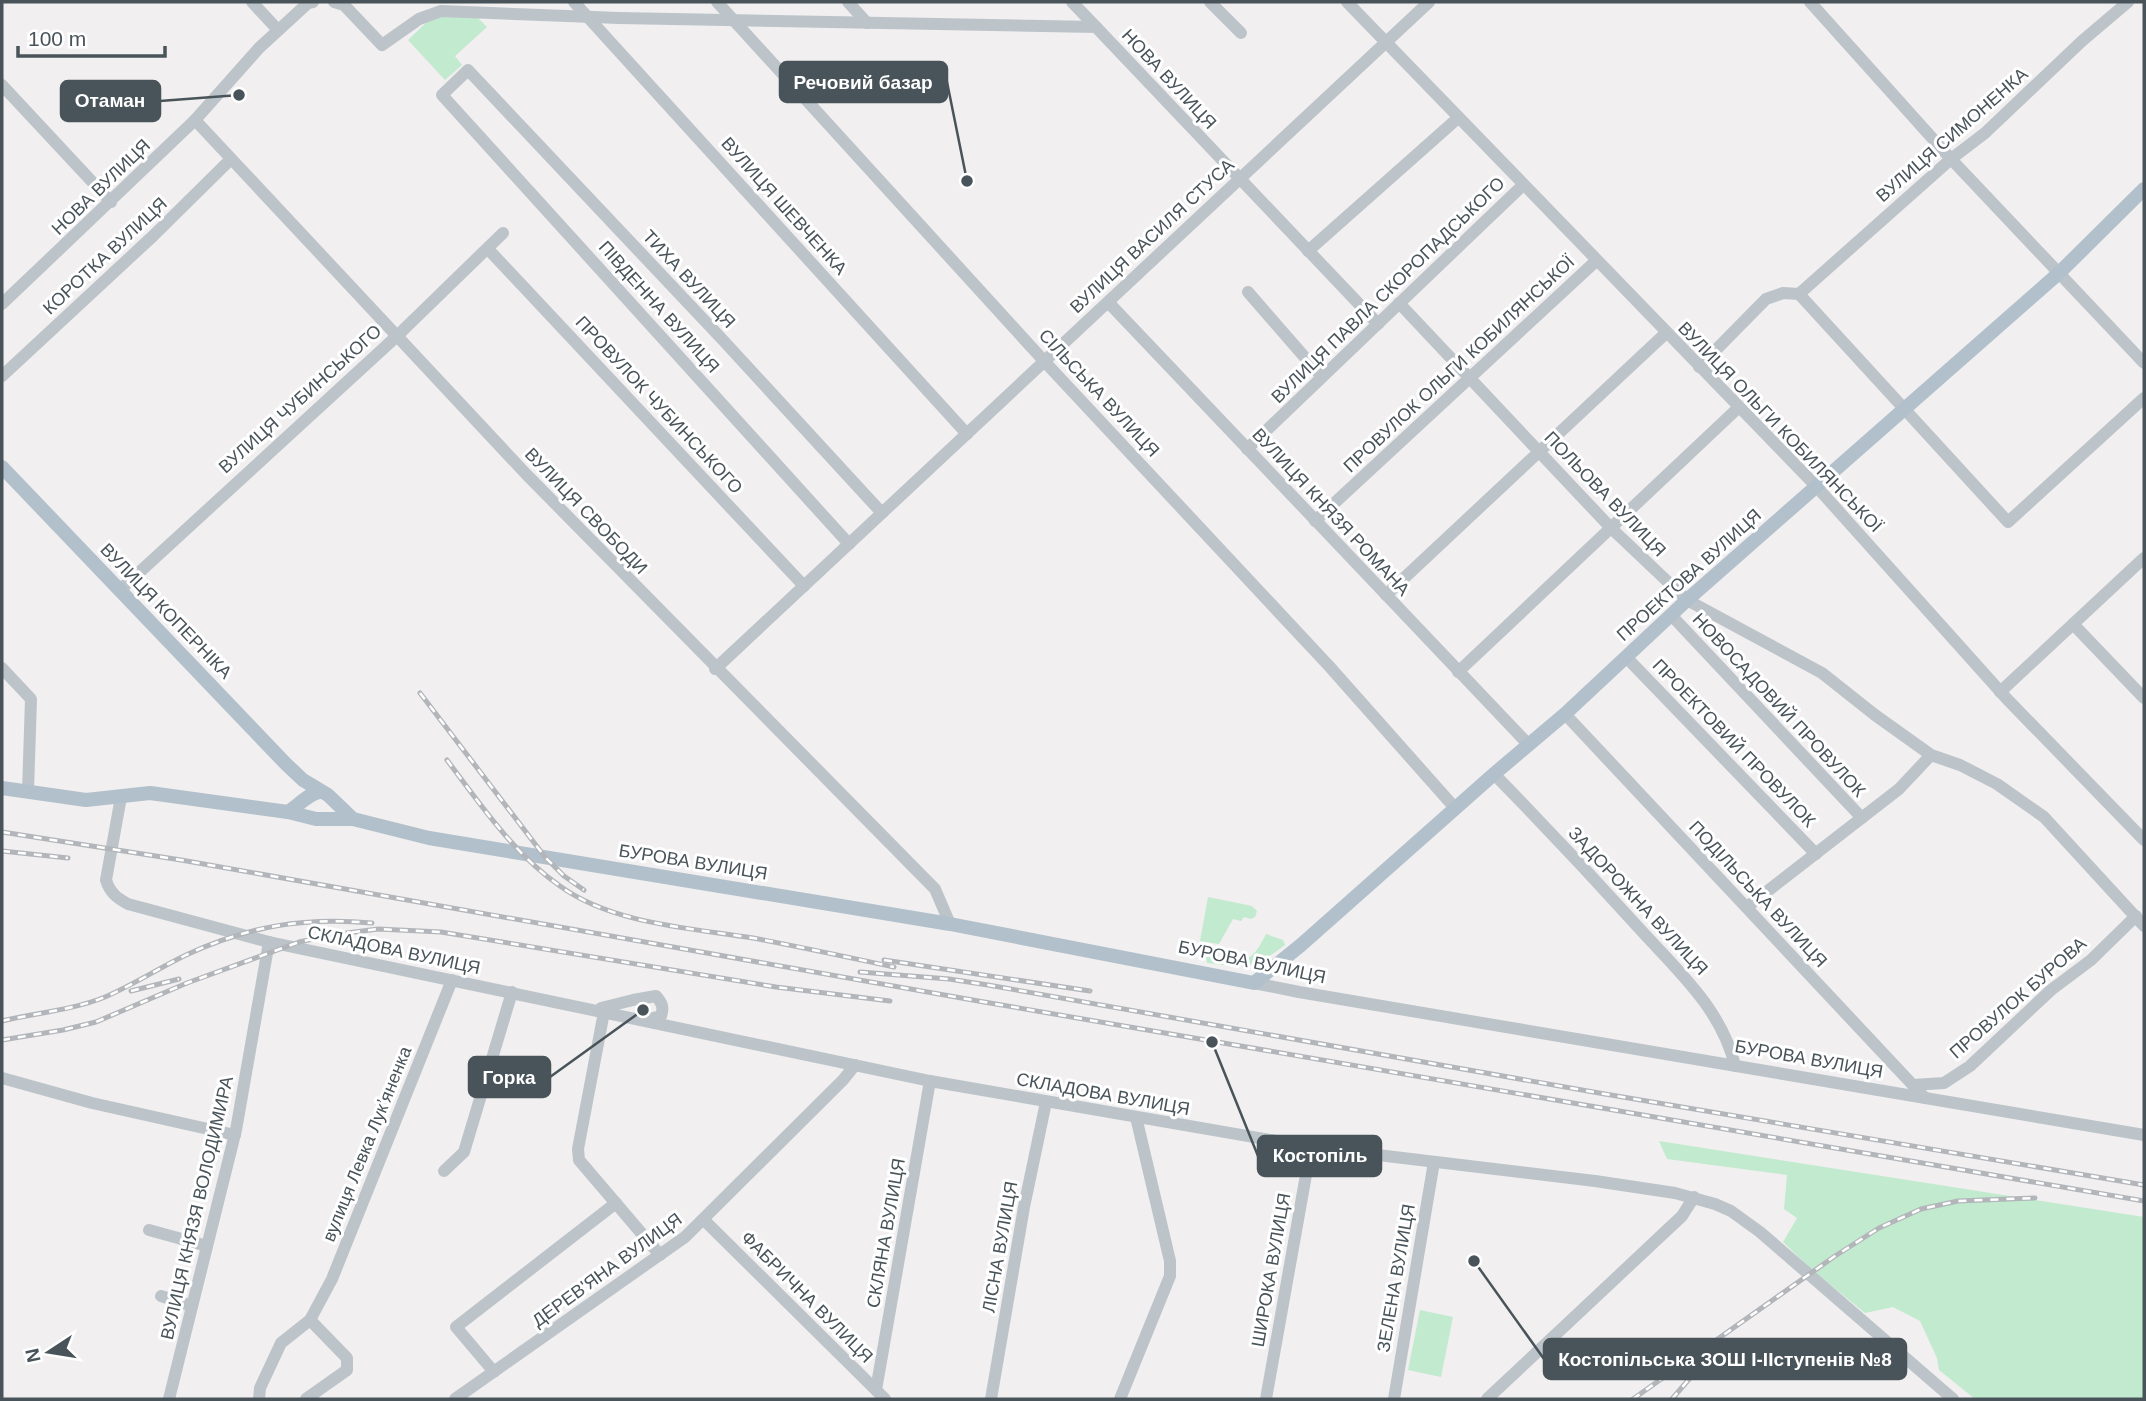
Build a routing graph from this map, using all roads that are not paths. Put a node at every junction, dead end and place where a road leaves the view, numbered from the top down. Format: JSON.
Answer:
{"nodes":[{"id":1,"x":252,"y":2,"type":"edge"},
{"id":2,"x":313,"y":2,"type":"edge"},
{"id":3,"x":334,"y":2,"type":"edge"},
{"id":4,"x":574,"y":2,"type":"edge"},
{"id":5,"x":717,"y":2,"type":"edge"},
{"id":6,"x":848,"y":2,"type":"edge"},
{"id":7,"x":1072,"y":2,"type":"edge"},
{"id":8,"x":1210,"y":2,"type":"edge"},
{"id":9,"x":1347,"y":2,"type":"edge"},
{"id":10,"x":1429,"y":2,"type":"edge"},
{"id":11,"x":1810,"y":2,"type":"edge"},
{"id":12,"x":2128,"y":2,"type":"edge"},
{"id":13,"x":589,"y":17,"type":"junction"},
{"id":14,"x":735,"y":21,"type":"junction"},
{"id":15,"x":867,"y":23,"type":"junction"},
{"id":16,"x":1096,"y":27,"type":"junction"},
{"id":17,"x":278,"y":30,"type":"junction"},
{"id":18,"x":1241,"y":33,"type":"dead end"},
{"id":19,"x":1385,"y":42,"type":"junction"},
{"id":20,"x":2,"y":85,"type":"edge"},
{"id":21,"x":443,"y":95,"type":"joint"},
{"id":22,"x":1458,"y":118,"type":"junction"},
{"id":23,"x":195,"y":120,"type":"junction"},
{"id":24,"x":231,"y":159,"type":"junction"},
{"id":25,"x":1951,"y":159,"type":"junction"},
{"id":26,"x":1239,"y":179,"type":"junction"},
{"id":27,"x":1523,"y":185,"type":"junction"},
{"id":28,"x":2144,"y":190,"type":"edge"},
{"id":29,"x":111,"y":202,"type":"junction"},
{"id":30,"x":503,"y":233,"type":"dead end"},
{"id":31,"x":488,"y":249,"type":"junction"},
{"id":32,"x":1308,"y":251,"type":"junction"},
{"id":33,"x":1596,"y":261,"type":"junction"},
{"id":34,"x":2059,"y":273,"type":"junction"},
{"id":35,"x":1248,"y":292,"type":"dead end"},
{"id":36,"x":1799,"y":294,"type":"junction"},
{"id":37,"x":1108,"y":302,"type":"junction"},
{"id":38,"x":1399,"y":303,"type":"junction"},
{"id":39,"x":2,"y":304,"type":"edge"},
{"id":40,"x":1378,"y":324,"type":"junction"},
{"id":41,"x":1666,"y":332,"type":"junction"},
{"id":42,"x":397,"y":336,"type":"junction"},
{"id":43,"x":1044,"y":361,"type":"junction"},
{"id":44,"x":2144,"y":362,"type":"edge"},
{"id":45,"x":1699,"y":367,"type":"junction"},
{"id":46,"x":2,"y":376,"type":"edge"},
{"id":47,"x":1322,"y":377,"type":"junction"},
{"id":48,"x":1469,"y":378,"type":"junction"},
{"id":49,"x":2144,"y":398,"type":"edge"},
{"id":50,"x":1738,"y":408,"type":"junction"},
{"id":51,"x":1902,"y":409,"type":"junction"},
{"id":52,"x":967,"y":434,"type":"junction"},
{"id":53,"x":1247,"y":449,"type":"junction"},
{"id":54,"x":1539,"y":452,"type":"junction"},
{"id":55,"x":2,"y":467,"type":"edge"},
{"id":56,"x":1816,"y":486,"type":"junction"},
{"id":57,"x":882,"y":513,"type":"junction"},
{"id":58,"x":1315,"y":521,"type":"junction"},
{"id":59,"x":1611,"y":528,"type":"junction"},
{"id":60,"x":849,"y":544,"type":"junction"},
{"id":61,"x":2142,"y":565,"type":"edge"},
{"id":62,"x":804,"y":586,"type":"junction"},
{"id":63,"x":120,"y":590,"type":"junction"},
{"id":64,"x":1386,"y":595,"type":"junction"},
{"id":65,"x":1687,"y":600,"type":"junction"},
{"id":66,"x":1671,"y":615,"type":"junction"},
{"id":67,"x":2073,"y":624,"type":"junction"},
{"id":68,"x":1626,"y":657,"type":"junction"},
{"id":69,"x":2,"y":668,"type":"edge"},
{"id":70,"x":715,"y":669,"type":"junction"},
{"id":71,"x":1458,"y":672,"type":"junction"},
{"id":72,"x":2000,"y":692,"type":"junction"},
{"id":73,"x":2144,"y":698,"type":"edge"},
{"id":74,"x":1565,"y":714,"type":"junction"},
{"id":75,"x":1529,"y":745,"type":"junction"},
{"id":76,"x":1931,"y":755,"type":"junction"},
{"id":77,"x":1494,"y":774,"type":"junction"},
{"id":78,"x":2,"y":788,"type":"edge"},
{"id":79,"x":28,"y":791,"type":"junction"},
{"id":80,"x":121,"y":797,"type":"junction"},
{"id":81,"x":316,"y":797,"type":"junction"},
{"id":82,"x":1455,"y":808,"type":"junction"},
{"id":83,"x":288,"y":812,"type":"junction"},
{"id":84,"x":316,"y":818,"type":"junction"},
{"id":85,"x":1862,"y":818,"type":"junction"},
{"id":86,"x":353,"y":819,"type":"junction"},
{"id":87,"x":2144,"y":839,"type":"edge"},
{"id":88,"x":1816,"y":854,"type":"junction"},
{"id":89,"x":1747,"y":907,"type":"junction"},
{"id":90,"x":2140,"y":921,"type":"edge"},
{"id":91,"x":950,"y":924,"type":"junction"},
{"id":92,"x":269,"y":942,"type":"junction"},
{"id":93,"x":452,"y":980,"type":"junction"},
{"id":94,"x":1254,"y":983,"type":"junction"},
{"id":95,"x":512,"y":992,"type":"junction"},
{"id":96,"x":599,"y":1011,"type":"junction"},
{"id":97,"x":639,"y":1019,"type":"junction"},
{"id":98,"x":855,"y":1065,"type":"junction"},
{"id":99,"x":1735,"y":1066,"type":"junction"},
{"id":100,"x":2,"y":1078,"type":"edge"},
{"id":101,"x":930,"y":1082,"type":"junction"},
{"id":102,"x":1913,"y":1085,"type":"junction"},
{"id":103,"x":1925,"y":1098,"type":"junction"},
{"id":104,"x":1046,"y":1102,"type":"junction"},
{"id":105,"x":1136,"y":1117,"type":"junction"},
{"id":106,"x":235,"y":1135,"type":"junction"},
{"id":107,"x":2144,"y":1135,"type":"edge"},
{"id":108,"x":1311,"y":1147,"type":"junction"},
{"id":109,"x":1434,"y":1162,"type":"junction"},
{"id":110,"x":444,"y":1171,"type":"dead end"},
{"id":111,"x":1694,"y":1197,"type":"junction"},
{"id":112,"x":616,"y":1203,"type":"junction"},
{"id":113,"x":704,"y":1220,"type":"junction"},
{"id":114,"x":149,"y":1230,"type":"dead end"},
{"id":115,"x":207,"y":1246,"type":"junction"},
{"id":116,"x":660,"y":1255,"type":"junction"},
{"id":117,"x":161,"y":1296,"type":"dead end"},
{"id":118,"x":192,"y":1306,"type":"junction"},
{"id":119,"x":310,"y":1320,"type":"junction"},
{"id":120,"x":494,"y":1372,"type":"junction"},
{"id":121,"x":880,"y":1395,"type":"edge"},
{"id":122,"x":169,"y":1399,"type":"edge"},
{"id":123,"x":259,"y":1399,"type":"edge"},
{"id":124,"x":306,"y":1399,"type":"edge"},
{"id":125,"x":455,"y":1399,"type":"edge"},
{"id":126,"x":991,"y":1399,"type":"edge"},
{"id":127,"x":1120,"y":1399,"type":"edge"},
{"id":128,"x":1266,"y":1399,"type":"edge"},
{"id":129,"x":1394,"y":1399,"type":"edge"},
{"id":130,"x":1487,"y":1399,"type":"edge"},
{"id":131,"x":1953,"y":1399,"type":"edge"}],
"edges":[{"from":1,"to":17,"type":"street"},
{"from":2,"to":17,"type":"street","name":"НОВА ВУЛИЦЯ"},
{"from":3,"to":13,"type":"street","name":"НОВА ВУЛИЦЯ"},
{"from":4,"to":13,"type":"street","name":"ВУЛИЦЯ ШЕВЧЕНКА"},
{"from":5,"to":14,"type":"street","name":"СІЛЬСЬКА ВУЛИЦЯ"},
{"from":6,"to":15,"type":"street"},
{"from":7,"to":16,"type":"street"},
{"from":8,"to":18,"type":"street"},
{"from":9,"to":19,"type":"street","name":"ВУЛИЦЯ ОЛЬГИ КОБИЛЯНСЬКОЇ"},
{"from":10,"to":19,"type":"street","name":"ВУЛИЦЯ ВАСИЛЯ СТУСА"},
{"from":11,"to":25,"type":"street"},
{"from":12,"to":25,"type":"street","name":"ВУЛИЦЯ СИМОНЕНКА"},
{"from":13,"to":14,"type":"street","name":"НОВА ВУЛИЦЯ"},
{"from":13,"to":52,"type":"street","name":"ВУЛИЦЯ ШЕВЧЕНКА"},
{"from":14,"to":15,"type":"street","name":"НОВА ВУЛИЦЯ"},
{"from":14,"to":43,"type":"street","name":"СІЛЬСЬКА ВУЛИЦЯ"},
{"from":15,"to":16,"type":"street","name":"НОВА ВУЛИЦЯ"},
{"from":16,"to":26,"type":"street","name":"НОВА ВУЛИЦЯ"},
{"from":17,"to":23,"type":"street","name":"НОВА ВУЛИЦЯ"},
{"from":19,"to":22,"type":"street","name":"ВУЛИЦЯ ОЛЬГИ КОБИЛЯНСЬКОЇ"},
{"from":19,"to":26,"type":"street","name":"ВУЛИЦЯ ВАСИЛЯ СТУСА"},
{"from":20,"to":29,"type":"street"},
{"from":21,"to":57,"type":"street","name":"ТИХА ВУЛИЦЯ"},
{"from":21,"to":60,"type":"street","name":"ПІВДЕННА ВУЛИЦЯ"},
{"from":22,"to":27,"type":"street","name":"ВУЛИЦЯ ОЛЬГИ КОБИЛЯНСЬКОЇ"},
{"from":22,"to":32,"type":"street"},
{"from":23,"to":24,"type":"street","name":"ВУЛИЦЯ СВОБОДИ"},
{"from":23,"to":29,"type":"street","name":"НОВА ВУЛИЦЯ"},
{"from":24,"to":42,"type":"street","name":"ВУЛИЦЯ СВОБОДИ"},
{"from":24,"to":46,"type":"street","name":"КОРОТКА ВУЛИЦЯ"},
{"from":25,"to":34,"type":"street"},
{"from":25,"to":36,"type":"street","name":"ВУЛИЦЯ СИМОНЕНКА"},
{"from":26,"to":32,"type":"street"},
{"from":26,"to":37,"type":"street","name":"ВУЛИЦЯ ВАСИЛЯ СТУСА"},
{"from":27,"to":33,"type":"street","name":"ВУЛИЦЯ ОЛЬГИ КОБИЛЯНСЬКОЇ"},
{"from":27,"to":38,"type":"street","name":"ВУЛИЦЯ ПАВЛА СКОРОПАДСЬКОГО"},
{"from":28,"to":34,"type":"main road","name":"ПРОЕКТОВА ВУЛИЦЯ"},
{"from":29,"to":39,"type":"street","name":"НОВА ВУЛИЦЯ"},
{"from":30,"to":31,"type":"street","name":"ВУЛИЦЯ ЧУБИНСЬКОГО"},
{"from":31,"to":42,"type":"street","name":"ВУЛИЦЯ ЧУБИНСЬКОГО"},
{"from":31,"to":62,"type":"street","name":"ПРОВУЛОК ЧУБИНСЬКОГО"},
{"from":32,"to":40,"type":"street"},
{"from":33,"to":41,"type":"street","name":"ВУЛИЦЯ ОЛЬГИ КОБИЛЯНСЬКОЇ"},
{"from":33,"to":48,"type":"street","name":"ПРОВУЛОК ОЛЬГИ КОБИЛЯНСЬКОЇ"},
{"from":34,"to":44,"type":"street"},
{"from":34,"to":51,"type":"main road","name":"ПРОЕКТОВА ВУЛИЦЯ"},
{"from":35,"to":47,"type":"street"},
{"from":36,"to":45,"type":"street"},
{"from":36,"to":51,"type":"street"},
{"from":37,"to":43,"type":"street","name":"ВУЛИЦЯ ВАСИЛЯ СТУСА"},
{"from":37,"to":53,"type":"street","name":"ВУЛИЦЯ КНЯЗЯ РОМАНА"},
{"from":38,"to":40,"type":"street","name":"ВУЛИЦЯ ПАВЛА СКОРОПАДСЬКОГО"},
{"from":38,"to":48,"type":"street","name":"ПОЛЬОВА ВУЛИЦЯ"},
{"from":40,"to":47,"type":"street","name":"ВУЛИЦЯ ПАВЛА СКОРОПАДСЬКОГО"},
{"from":41,"to":45,"type":"street","name":"ВУЛИЦЯ ОЛЬГИ КОБИЛЯНСЬКОЇ"},
{"from":41,"to":54,"type":"street"},
{"from":42,"to":63,"type":"street","name":"ВУЛИЦЯ ЧУБИНСЬКОГО"},
{"from":42,"to":70,"type":"street","name":"ВУЛИЦЯ СВОБОДИ"},
{"from":43,"to":52,"type":"street","name":"ВУЛИЦЯ ВАСИЛЯ СТУСА"},
{"from":43,"to":82,"type":"street","name":"СІЛЬСЬКА ВУЛИЦЯ"},
{"from":45,"to":50,"type":"street","name":"ВУЛИЦЯ ОЛЬГИ КОБИЛЯНСЬКОЇ"},
{"from":47,"to":53,"type":"street","name":"ВУЛИЦЯ ПАВЛА СКОРОПАДСЬКОГО"},
{"from":48,"to":54,"type":"street","name":"ПОЛЬОВА ВУЛИЦЯ"},
{"from":48,"to":58,"type":"street","name":"ПРОВУЛОК ОЛЬГИ КОБИЛЯНСЬКОЇ"},
{"from":49,"to":51,"type":"street"},
{"from":50,"to":56,"type":"street","name":"ВУЛИЦЯ ОЛЬГИ КОБИЛЯНСЬКОЇ"},
{"from":50,"to":59,"type":"street"},
{"from":51,"to":56,"type":"main road","name":"ПРОЕКТОВА ВУЛИЦЯ"},
{"from":52,"to":57,"type":"street","name":"ВУЛИЦЯ ВАСИЛЯ СТУСА"},
{"from":53,"to":58,"type":"street","name":"ВУЛИЦЯ КНЯЗЯ РОМАНА"},
{"from":54,"to":59,"type":"street","name":"ПОЛЬОВА ВУЛИЦЯ"},
{"from":54,"to":64,"type":"street"},
{"from":55,"to":63,"type":"main road","name":"ВУЛИЦЯ КОПЕРНІКА"},
{"from":56,"to":65,"type":"main road","name":"ПРОЕКТОВА ВУЛИЦЯ"},
{"from":56,"to":72,"type":"street","name":"ВУЛИЦЯ ОЛЬГИ КОБИЛЯНСЬКОЇ"},
{"from":57,"to":60,"type":"street","name":"ВУЛИЦЯ ВАСИЛЯ СТУСА"},
{"from":58,"to":64,"type":"street","name":"ВУЛИЦЯ КНЯЗЯ РОМАНА"},
{"from":59,"to":65,"type":"street","name":"ПОЛЬОВА ВУЛИЦЯ"},
{"from":59,"to":71,"type":"street"},
{"from":60,"to":62,"type":"street","name":"ВУЛИЦЯ ВАСИЛЯ СТУСА"},
{"from":61,"to":67,"type":"street"},
{"from":62,"to":70,"type":"street","name":"ВУЛИЦЯ ВАСИЛЯ СТУСА"},
{"from":63,"to":81,"type":"main road","name":"ВУЛИЦЯ КОПЕРНІКА"},
{"from":64,"to":71,"type":"street","name":"ВУЛИЦЯ КНЯЗЯ РОМАНА"},
{"from":65,"to":66,"type":"main road","name":"ПРОЕКТОВА ВУЛИЦЯ"},
{"from":65,"to":76,"type":"street","name":"ПОЛЬОВА ВУЛИЦЯ"},
{"from":66,"to":68,"type":"main road","name":"ПРОЕКТОВА ВУЛИЦЯ"},
{"from":66,"to":85,"type":"street","name":"НОВОСАДОВИЙ ПРОВУЛОК"},
{"from":67,"to":72,"type":"street"},
{"from":67,"to":73,"type":"street"},
{"from":68,"to":74,"type":"main road","name":"ПРОЕКТОВА ВУЛИЦЯ"},
{"from":68,"to":88,"type":"street","name":"ПРОЕКТОВИЙ ПРОВУЛОК"},
{"from":69,"to":79,"type":"street"},
{"from":70,"to":91,"type":"street","name":"ВУЛИЦЯ СВОБОДИ"},
{"from":71,"to":75,"type":"street","name":"ВУЛИЦЯ КНЯЗЯ РОМАНА"},
{"from":72,"to":87,"type":"street","name":"ВУЛИЦЯ ОЛЬГИ КОБИЛЯНСЬКОЇ"},
{"from":74,"to":75,"type":"main road","name":"ПРОЕКТОВА ВУЛИЦЯ"},
{"from":74,"to":89,"type":"street","name":"ПОДІЛЬСЬКА ВУЛИЦЯ"},
{"from":75,"to":77,"type":"main road","name":"ПРОЕКТОВА ВУЛИЦЯ"},
{"from":76,"to":85,"type":"street"},
{"from":76,"to":90,"type":"street","name":"ПОЛЬОВА ВУЛИЦЯ"},
{"from":77,"to":82,"type":"main road","name":"ПРОЕКТОВА ВУЛИЦЯ"},
{"from":77,"to":99,"type":"street","name":"ЗАДОРОЖНА ВУЛИЦЯ"},
{"from":78,"to":79,"type":"main road"},
{"from":79,"to":80,"type":"main road"},
{"from":80,"to":83,"type":"main road"},
{"from":80,"to":92,"type":"street","name":"СКЛАДОВА ВУЛИЦЯ"},
{"from":81,"to":83,"type":"main road"},
{"from":81,"to":84,"type":"main road"},
{"from":81,"to":84,"type":"main road"},
{"from":81,"to":86,"type":"main road","name":"ВУЛИЦЯ КОПЕРНІКА"},
{"from":82,"to":94,"type":"main road","name":"ПРОЕКТОВА ВУЛИЦЯ"},
{"from":83,"to":84,"type":"main road","name":"БУРОВА ВУЛИЦЯ"},
{"from":84,"to":86,"type":"main road","name":"БУРОВА ВУЛИЦЯ"},
{"from":85,"to":88,"type":"street"},
{"from":86,"to":91,"type":"main road","name":"БУРОВА ВУЛИЦЯ"},
{"from":88,"to":89,"type":"street"},
{"from":89,"to":102,"type":"street","name":"ПОДІЛЬСЬКА ВУЛИЦЯ"},
{"from":90,"to":102,"type":"street","name":"ПРОВУЛОК БУРОВА"},
{"from":91,"to":94,"type":"main road","name":"БУРОВА ВУЛИЦЯ"},
{"from":92,"to":93,"type":"street","name":"СКЛАДОВА ВУЛИЦЯ"},
{"from":92,"to":106,"type":"street","name":"ВУЛИЦЯ КНЯЗЯ ВОЛОДИМИРА"},
{"from":93,"to":95,"type":"street","name":"СКЛАДОВА ВУЛИЦЯ"},
{"from":93,"to":119,"type":"street","name":"вулиця Левка Лукʼяненка"},
{"from":94,"to":99,"type":"street","name":"БУРОВА ВУЛИЦЯ"},
{"from":95,"to":96,"type":"street","name":"СКЛАДОВА ВУЛИЦЯ"},
{"from":95,"to":110,"type":"street"},
{"from":96,"to":97,"type":"street","name":"СКЛАДОВА ВУЛИЦЯ"},
{"from":96,"to":97,"type":"street"},
{"from":96,"to":112,"type":"street"},
{"from":97,"to":98,"type":"street","name":"СКЛАДОВА ВУЛИЦЯ"},
{"from":98,"to":101,"type":"street","name":"СКЛАДОВА ВУЛИЦЯ"},
{"from":98,"to":113,"type":"street","name":"ДЕРЕВ'ЯНА ВУЛИЦЯ"},
{"from":99,"to":103,"type":"street","name":"БУРОВА ВУЛИЦЯ"},
{"from":100,"to":106,"type":"street"},
{"from":101,"to":104,"type":"street","name":"СКЛАДОВА ВУЛИЦЯ"},
{"from":101,"to":121,"type":"street","name":"СКЛЯНА ВУЛИЦЯ"},
{"from":102,"to":103,"type":"street","name":"ПОДІЛЬСЬКА ВУЛИЦЯ"},
{"from":103,"to":107,"type":"street","name":"БУРОВА ВУЛИЦЯ"},
{"from":104,"to":105,"type":"street","name":"СКЛАДОВА ВУЛИЦЯ"},
{"from":104,"to":126,"type":"street","name":"ЛІСНА ВУЛИЦЯ"},
{"from":105,"to":108,"type":"street","name":"СКЛАДОВА ВУЛИЦЯ"},
{"from":105,"to":127,"type":"street"},
{"from":106,"to":115,"type":"street","name":"ВУЛИЦЯ КНЯЗЯ ВОЛОДИМИРА"},
{"from":108,"to":109,"type":"street","name":"СКЛАДОВА ВУЛИЦЯ"},
{"from":108,"to":128,"type":"street","name":"ШИРОКА ВУЛИЦЯ"},
{"from":109,"to":111,"type":"street","name":"СКЛАДОВА ВУЛИЦЯ"},
{"from":109,"to":129,"type":"street","name":"ЗЕЛЕНА ВУЛИЦЯ"},
{"from":111,"to":130,"type":"street"},
{"from":111,"to":131,"type":"street","name":"СКЛАДОВА ВУЛИЦЯ"},
{"from":112,"to":116,"type":"street"},
{"from":112,"to":120,"type":"street"},
{"from":113,"to":116,"type":"street","name":"ДЕРЕВ'ЯНА ВУЛИЦЯ"},
{"from":113,"to":121,"type":"street","name":"ФАБРИЧНА ВУЛИЦЯ"},
{"from":114,"to":115,"type":"street"},
{"from":115,"to":118,"type":"street","name":"ВУЛИЦЯ КНЯЗЯ ВОЛОДИМИРА"},
{"from":116,"to":120,"type":"street","name":"ДЕРЕВ'ЯНА ВУЛИЦЯ"},
{"from":117,"to":118,"type":"street"},
{"from":118,"to":122,"type":"street","name":"ВУЛИЦЯ КНЯЗЯ ВОЛОДИМИРА"},
{"from":119,"to":123,"type":"street"},
{"from":119,"to":124,"type":"street"},
{"from":120,"to":125,"type":"street","name":"ДЕРЕВ'ЯНА ВУЛИЦЯ"}]}
